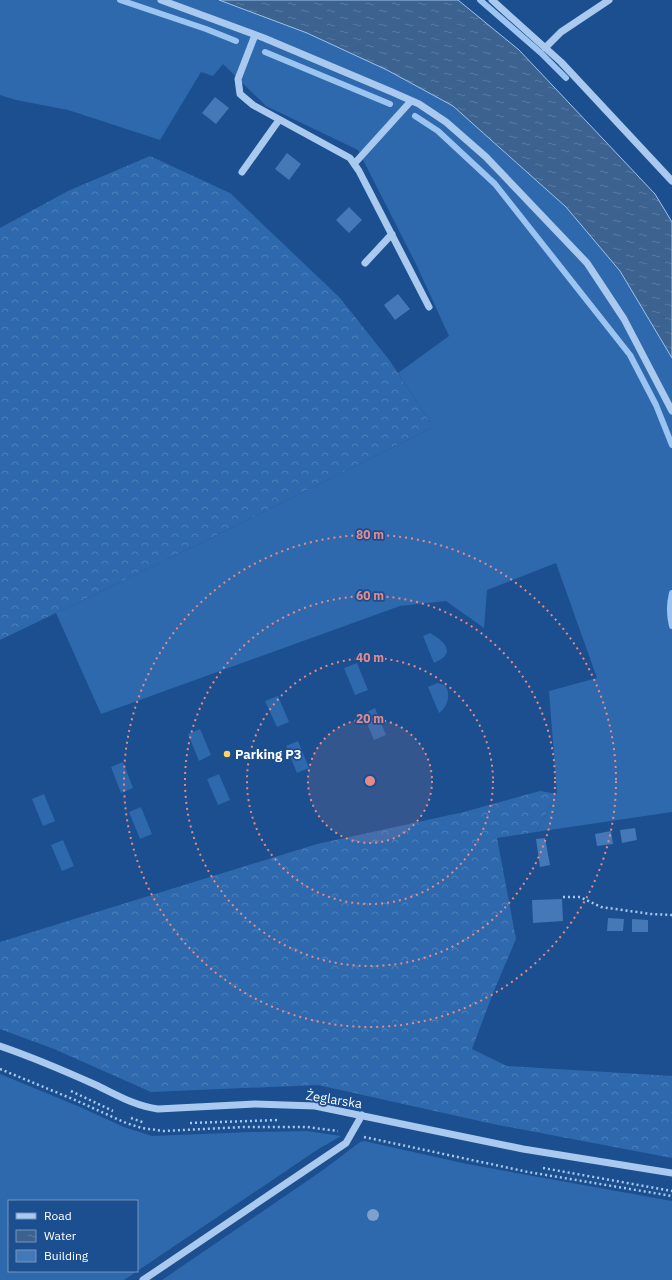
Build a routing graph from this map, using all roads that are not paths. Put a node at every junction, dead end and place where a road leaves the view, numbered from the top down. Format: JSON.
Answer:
{"nodes":[{"id":1,"x":161,"y":0,"type":"edge"},
{"id":2,"x":492,"y":0,"type":"edge"},
{"id":3,"x":609,"y":0,"type":"edge"},
{"id":4,"x":255,"y":35,"type":"junction"},
{"id":5,"x":545,"y":48,"type":"junction"},
{"id":6,"x":411,"y":101,"type":"junction"},
{"id":7,"x":279,"y":120,"type":"junction"},
{"id":8,"x":354,"y":164,"type":"junction"},
{"id":9,"x":242,"y":172,"type":"dead end"},
{"id":10,"x":672,"y":181,"type":"edge"},
{"id":11,"x":392,"y":234,"type":"junction"},
{"id":12,"x":365,"y":263,"type":"dead end"},
{"id":13,"x":429,"y":307,"type":"dead end"},
{"id":14,"x":672,"y":410,"type":"edge"},
{"id":15,"x":0,"y":1046,"type":"edge"},
{"id":16,"x":362,"y":1115,"type":"junction"},
{"id":17,"x":672,"y":1173,"type":"edge"},
{"id":18,"x":143,"y":1280,"type":"edge"}],
"edges":[{"from":1,"to":4,"type":"street"},
{"from":2,"to":5,"type":"street"},
{"from":3,"to":5,"type":"street"},
{"from":4,"to":6,"type":"street"},
{"from":4,"to":7,"type":"street"},
{"from":5,"to":10,"type":"street"},
{"from":6,"to":8,"type":"street"},
{"from":6,"to":14,"type":"street"},
{"from":7,"to":8,"type":"street"},
{"from":7,"to":9,"type":"street"},
{"from":8,"to":11,"type":"street"},
{"from":11,"to":12,"type":"street"},
{"from":11,"to":13,"type":"street"},
{"from":15,"to":16,"type":"street","name":"Żeglarska"},
{"from":16,"to":17,"type":"street","name":"Żeglarska"},
{"from":16,"to":18,"type":"street"}]}
